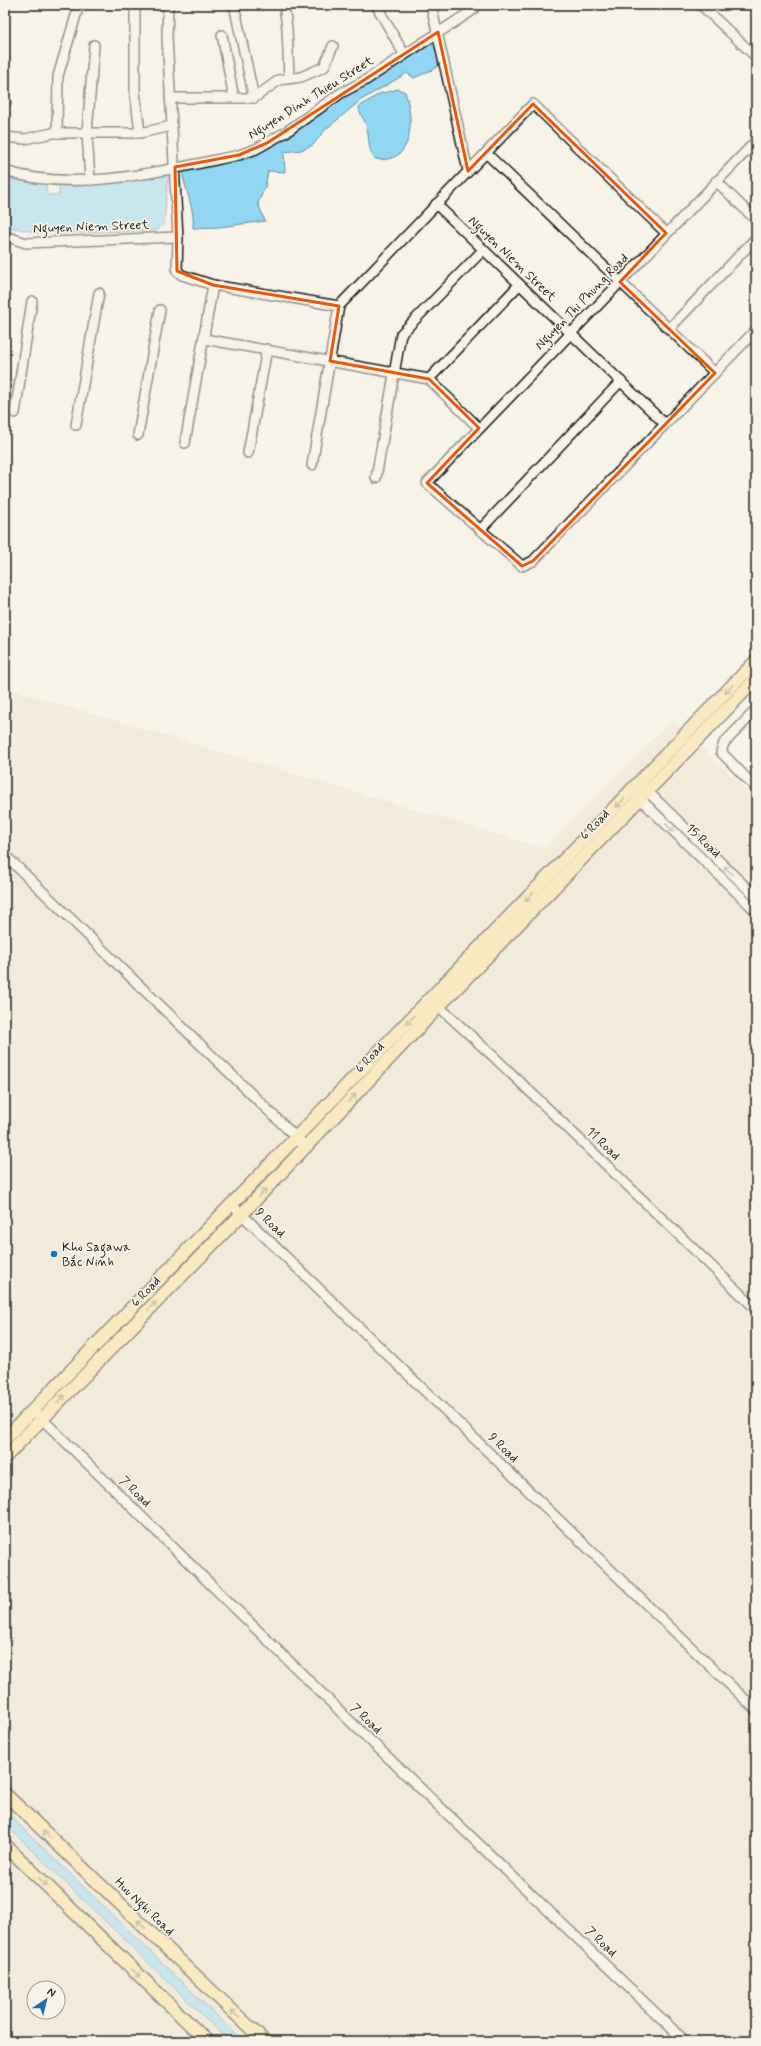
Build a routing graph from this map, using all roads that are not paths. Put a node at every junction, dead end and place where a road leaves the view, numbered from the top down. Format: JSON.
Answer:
{"nodes":[{"id":1,"x":79,"y":5,"type":"edge"},
{"id":2,"x":135,"y":5,"type":"edge"},
{"id":3,"x":168,"y":5,"type":"edge"},
{"id":4,"x":234,"y":5,"type":"edge"},
{"id":5,"x":284,"y":5,"type":"edge"},
{"id":6,"x":376,"y":5,"type":"edge"},
{"id":7,"x":431,"y":5,"type":"edge"},
{"id":8,"x":701,"y":5,"type":"edge"},
{"id":9,"x":474,"y":7,"type":"edge"},
{"id":10,"x":438,"y":32,"type":"junction"},
{"id":11,"x":222,"y":35,"type":"dead end"},
{"id":12,"x":94,"y":45,"type":"dead end"},
{"id":13,"x":333,"y":46,"type":"dead end"},
{"id":14,"x":404,"y":54,"type":"junction"},
{"id":15,"x":756,"y":57,"type":"edge"},
{"id":16,"x":289,"y":78,"type":"junction"},
{"id":17,"x":170,"y":98,"type":"junction"},
{"id":18,"x":234,"y":98,"type":"junction"},
{"id":19,"x":254,"y":98,"type":"junction"},
{"id":20,"x":172,"y":126,"type":"junction"},
{"id":21,"x":57,"y":133,"type":"junction"},
{"id":22,"x":87,"y":133,"type":"junction"},
{"id":23,"x":140,"y":134,"type":"junction"},
{"id":24,"x":5,"y":137,"type":"edge"},
{"id":25,"x":756,"y":141,"type":"edge"},
{"id":26,"x":486,"y":153,"type":"junction"},
{"id":27,"x":174,"y":168,"type":"junction"},
{"id":28,"x":5,"y":171,"type":"edge"},
{"id":29,"x":468,"y":171,"type":"junction"},
{"id":30,"x":90,"y":180,"type":"junction"},
{"id":31,"x":716,"y":181,"type":"junction"},
{"id":32,"x":436,"y":204,"type":"junction"},
{"id":33,"x":756,"y":220,"type":"edge"},
{"id":34,"x":666,"y":233,"type":"junction"},
{"id":35,"x":5,"y":236,"type":"edge"},
{"id":36,"x":178,"y":237,"type":"junction"},
{"id":37,"x":756,"y":238,"type":"edge"},
{"id":38,"x":483,"y":250,"type":"junction"},
{"id":39,"x":620,"y":282,"type":"junction"},
{"id":40,"x":213,"y":284,"type":"junction"},
{"id":41,"x":519,"y":285,"type":"junction"},
{"id":42,"x":98,"y":293,"type":"dead end"},
{"id":43,"x":32,"y":301,"type":"dead end"},
{"id":44,"x":339,"y":306,"type":"junction"},
{"id":45,"x":160,"y":310,"type":"dead end"},
{"id":46,"x":669,"y":329,"type":"junction"},
{"id":47,"x":756,"y":330,"type":"edge"},
{"id":48,"x":570,"y":332,"type":"junction"},
{"id":49,"x":204,"y":338,"type":"junction"},
{"id":50,"x":268,"y":349,"type":"junction"},
{"id":51,"x":330,"y":361,"type":"junction"},
{"id":52,"x":394,"y":372,"type":"junction"},
{"id":53,"x":715,"y":373,"type":"junction"},
{"id":54,"x":429,"y":379,"type":"junction"},
{"id":55,"x":621,"y":381,"type":"junction"},
{"id":56,"x":14,"y":413,"type":"dead end"},
{"id":57,"x":665,"y":424,"type":"junction"},
{"id":58,"x":76,"y":425,"type":"dead end"},
{"id":59,"x":479,"y":428,"type":"junction"},
{"id":60,"x":138,"y":435,"type":"dead end"},
{"id":61,"x":185,"y":443,"type":"dead end"},
{"id":62,"x":248,"y":453,"type":"dead end"},
{"id":63,"x":312,"y":465,"type":"dead end"},
{"id":64,"x":376,"y":478,"type":"dead end"},
{"id":65,"x":480,"y":530,"type":"junction"},
{"id":66,"x":756,"y":661,"type":"edge"},
{"id":67,"x":756,"y":679,"type":"edge"},
{"id":68,"x":755,"y":712,"type":"edge"},
{"id":69,"x":756,"y":788,"type":"edge"},
{"id":70,"x":640,"y":791,"type":"junction"},
{"id":71,"x":5,"y":855,"type":"edge"},
{"id":72,"x":756,"y":897,"type":"edge"},
{"id":73,"x":756,"y":911,"type":"edge"},
{"id":74,"x":435,"y":1003,"type":"junction"},
{"id":75,"x":296,"y":1138,"type":"junction"},
{"id":76,"x":306,"y":1147,"type":"junction"},
{"id":77,"x":232,"y":1205,"type":"junction"},
{"id":78,"x":242,"y":1214,"type":"junction"},
{"id":79,"x":756,"y":1309,"type":"edge"},
{"id":80,"x":33,"y":1410,"type":"junction"},
{"id":81,"x":42,"y":1419,"type":"junction"},
{"id":82,"x":5,"y":1439,"type":"edge"},
{"id":83,"x":5,"y":1457,"type":"edge"},
{"id":84,"x":756,"y":1710,"type":"edge"},
{"id":85,"x":5,"y":1794,"type":"edge"},
{"id":86,"x":5,"y":1845,"type":"edge"},
{"id":87,"x":207,"y":2041,"type":"edge"},
{"id":88,"x":264,"y":2041,"type":"edge"},
{"id":89,"x":685,"y":2041,"type":"edge"}],
"edges":[{"from":1,"to":21,"type":"street"},
{"from":2,"to":23,"type":"street"},
{"from":3,"to":17,"type":"street"},
{"from":4,"to":19,"type":"street"},
{"from":5,"to":16,"type":"street"},
{"from":6,"to":14,"type":"street"},
{"from":7,"to":10,"type":"street"},
{"from":8,"to":15,"type":"street"},
{"from":9,"to":10,"type":"street","name":"Nguyen Dinh Thieu Street"},
{"from":10,"to":14,"type":"street","name":"Nguyen Dinh Thieu Street"},
{"from":10,"to":29,"type":"street"},
{"from":11,"to":18,"type":"street"},
{"from":12,"to":22,"type":"street"},
{"from":13,"to":16,"type":"street"},
{"from":14,"to":27,"type":"street","name":"Nguyen Dinh Thieu Street"},
{"from":16,"to":19,"type":"street"},
{"from":17,"to":18,"type":"street"},
{"from":17,"to":20,"type":"street"},
{"from":18,"to":19,"type":"street"},
{"from":20,"to":23,"type":"street"},
{"from":20,"to":27,"type":"street"},
{"from":21,"to":22,"type":"street"},
{"from":21,"to":24,"type":"street"},
{"from":22,"to":23,"type":"street"},
{"from":22,"to":30,"type":"street"},
{"from":25,"to":31,"type":"street","name":"Nguyen Thi Phung Road"},
{"from":26,"to":29,"type":"street"},
{"from":26,"to":34,"type":"street"},
{"from":26,"to":39,"type":"street"},
{"from":27,"to":30,"type":"street","name":"Nguyen Dinh Thieu Street"},
{"from":27,"to":36,"type":"street"},
{"from":28,"to":30,"type":"street","name":"Nguyen Dinh Thieu Street"},
{"from":29,"to":32,"type":"street"},
{"from":31,"to":33,"type":"street"},
{"from":31,"to":34,"type":"street","name":"Nguyen Thi Phung Road"},
{"from":32,"to":38,"type":"street","name":"Nguyen Niem Street"},
{"from":32,"to":44,"type":"street"},
{"from":34,"to":39,"type":"street","name":"Nguyen Thi Phung Road"},
{"from":35,"to":36,"type":"street","name":"Nguyen Niem Street"},
{"from":36,"to":40,"type":"street"},
{"from":37,"to":46,"type":"street"},
{"from":38,"to":41,"type":"street","name":"Nguyen Niem Street"},
{"from":38,"to":52,"type":"street"},
{"from":39,"to":46,"type":"street"},
{"from":39,"to":48,"type":"street","name":"Nguyen Thi Phung Road"},
{"from":40,"to":44,"type":"street"},
{"from":40,"to":49,"type":"street"},
{"from":41,"to":48,"type":"street","name":"Nguyen Niem Street"},
{"from":41,"to":54,"type":"street"},
{"from":42,"to":58,"type":"street"},
{"from":43,"to":56,"type":"street"},
{"from":44,"to":51,"type":"street"},
{"from":45,"to":60,"type":"street"},
{"from":46,"to":53,"type":"street"},
{"from":47,"to":53,"type":"street"},
{"from":48,"to":55,"type":"street","name":"Nguyen Niem Street"},
{"from":48,"to":59,"type":"street","name":"Nguyen Thi Phung Road"},
{"from":49,"to":50,"type":"street"},
{"from":49,"to":61,"type":"street"},
{"from":50,"to":51,"type":"street"},
{"from":50,"to":62,"type":"street"},
{"from":51,"to":52,"type":"street"},
{"from":51,"to":63,"type":"street"},
{"from":52,"to":54,"type":"street"},
{"from":52,"to":64,"type":"street"},
{"from":53,"to":57,"type":"street"},
{"from":54,"to":59,"type":"street"},
{"from":55,"to":57,"type":"street","name":"Nguyen Niem Street"},
{"from":55,"to":65,"type":"street"},
{"from":57,"to":65,"type":"street"},
{"from":59,"to":65,"type":"street","name":"Nguyen Thi Phung Road"},
{"from":66,"to":70,"type":"main road","name":"6 Road","one_way":true},
{"from":67,"to":70,"type":"main road","name":"6 Road"},
{"from":68,"to":69,"type":"street"},
{"from":72,"to":70,"type":"street","name":"15 Road","one_way":true},
{"from":70,"to":73,"type":"street","name":"15 Road","one_way":true},
{"from":70,"to":74,"type":"main road","name":"6 Road"},
{"from":71,"to":75,"type":"street"},
{"from":74,"to":75,"type":"main road","name":"6 Road","one_way":true},
{"from":76,"to":74,"type":"main road","name":"6 Road","one_way":true},
{"from":74,"to":79,"type":"street","name":"11 Road"},
{"from":75,"to":76,"type":"street"},
{"from":75,"to":77,"type":"main road","name":"6 Road"},
{"from":78,"to":76,"type":"main road","name":"6 Road","one_way":true},
{"from":77,"to":78,"type":"street","name":"9 Road"},
{"from":77,"to":80,"type":"main road","name":"6 Road"},
{"from":81,"to":78,"type":"main road","name":"6 Road","one_way":true},
{"from":78,"to":84,"type":"street","name":"9 Road"},
{"from":80,"to":81,"type":"street","name":"7 Road"},
{"from":80,"to":82,"type":"main road","name":"6 Road"},
{"from":81,"to":83,"type":"main road","name":"6 Road"},
{"from":81,"to":89,"type":"street","name":"7 Road"},
{"from":88,"to":85,"type":"main road","name":"Huu Nghi Road","one_way":true},
{"from":86,"to":87,"type":"main road","one_way":true}]}
